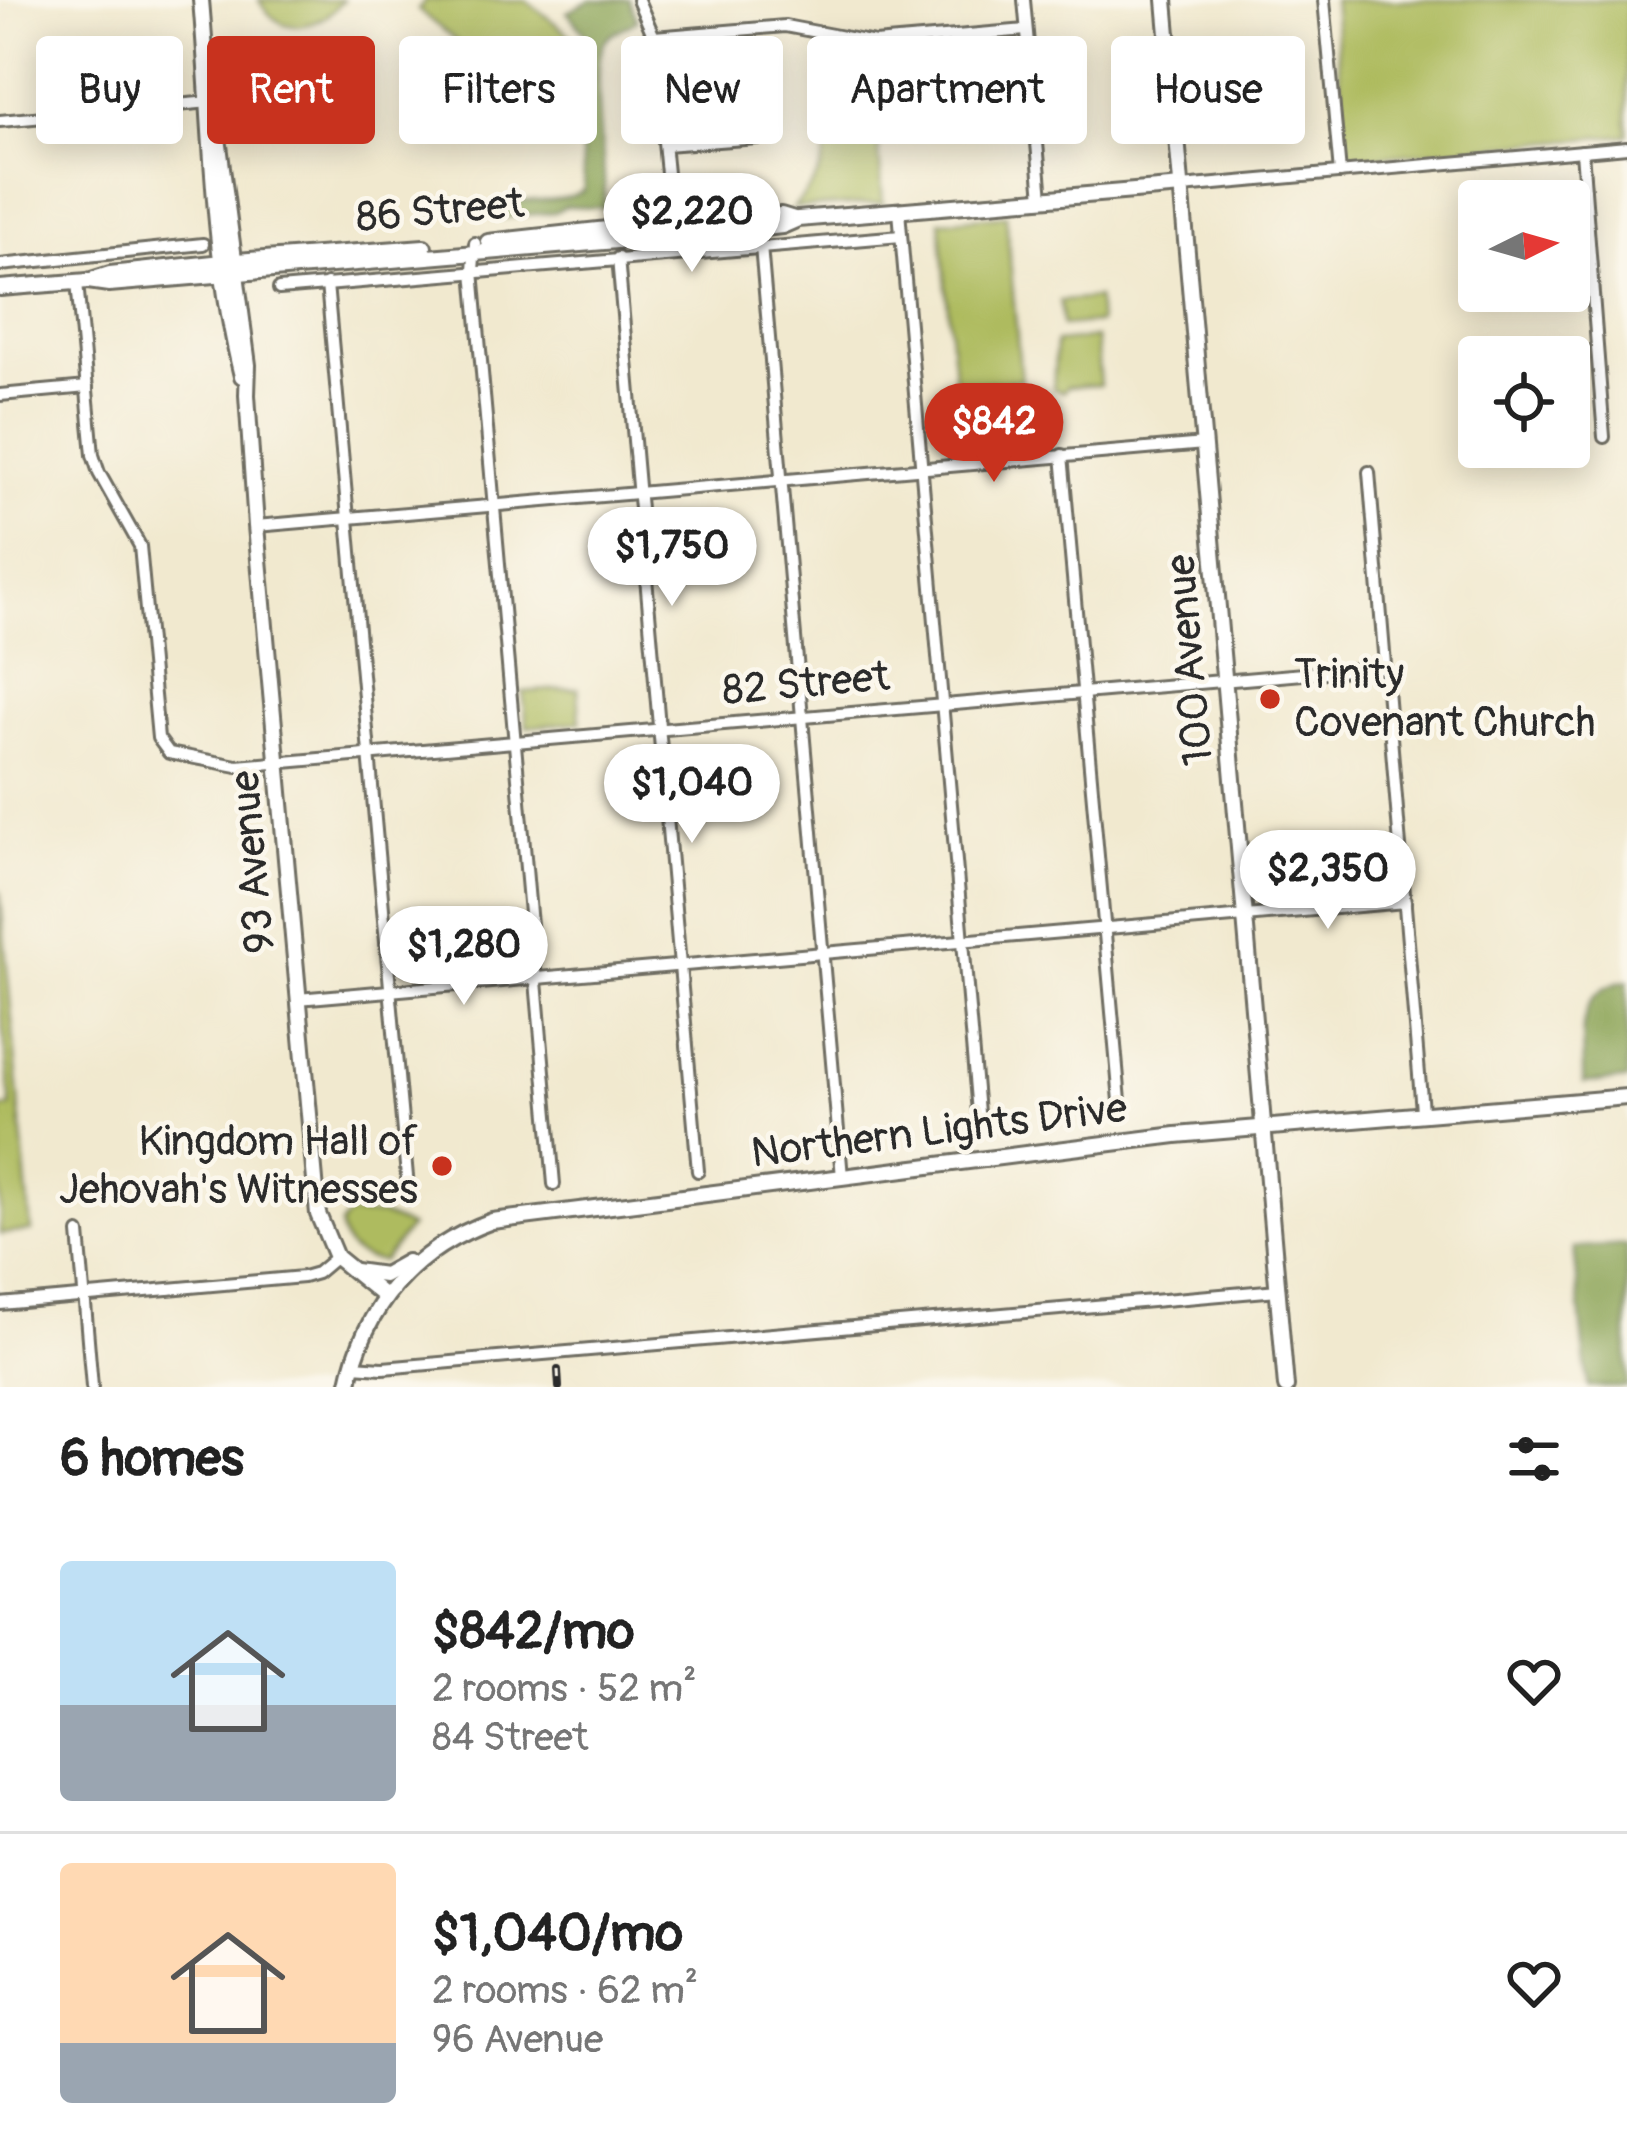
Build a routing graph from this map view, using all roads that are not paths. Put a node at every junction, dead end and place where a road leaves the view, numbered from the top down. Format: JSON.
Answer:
{"nodes":[{"id":1,"x":201,"y":0,"type":"edge"},
{"id":2,"x":638,"y":0,"type":"edge"},
{"id":3,"x":1024,"y":0,"type":"edge"},
{"id":4,"x":1165,"y":0,"type":"edge"},
{"id":5,"x":1324,"y":0,"type":"edge"},
{"id":6,"x":1026,"y":30,"type":"junction"},
{"id":7,"x":654,"y":36,"type":"edge"},
{"id":8,"x":665,"y":36,"type":"edge"},
{"id":9,"x":207,"y":70,"type":"edge"},
{"id":10,"x":207,"y":105,"type":"edge"},
{"id":11,"x":0,"y":121,"type":"edge"},
{"id":12,"x":211,"y":144,"type":"edge"},
{"id":13,"x":678,"y":144,"type":"edge"},
{"id":14,"x":665,"y":145,"type":"joint"},
{"id":15,"x":1627,"y":147,"type":"edge"},
{"id":16,"x":1582,"y":151,"type":"junction"},
{"id":17,"x":1340,"y":173,"type":"junction"},
{"id":18,"x":1181,"y":187,"type":"junction"},
{"id":19,"x":1042,"y":198,"type":"junction"},
{"id":20,"x":899,"y":211,"type":"junction"},
{"id":21,"x":672,"y":229,"type":"junction"},
{"id":22,"x":901,"y":236,"type":"junction"},
{"id":23,"x":203,"y":244,"type":"dead end"},
{"id":24,"x":761,"y":246,"type":"junction"},
{"id":25,"x":474,"y":247,"type":"junction"},
{"id":26,"x":618,"y":258,"type":"junction"},
{"id":27,"x":0,"y":265,"type":"edge"},
{"id":28,"x":230,"y":268,"type":"junction"},
{"id":29,"x":473,"y":272,"type":"junction"},
{"id":30,"x":83,"y":281,"type":"junction"},
{"id":31,"x":327,"y":284,"type":"junction"},
{"id":32,"x":0,"y":288,"type":"edge"},
{"id":33,"x":279,"y":289,"type":"dead end"},
{"id":34,"x":87,"y":387,"type":"junction"},
{"id":35,"x":0,"y":395,"type":"edge"},
{"id":36,"x":1604,"y":437,"type":"dead end"},
{"id":37,"x":1204,"y":444,"type":"junction"},
{"id":38,"x":1062,"y":455,"type":"junction"},
{"id":39,"x":922,"y":468,"type":"junction"},
{"id":40,"x":1369,"y":472,"type":"dead end"},
{"id":41,"x":781,"y":480,"type":"junction"},
{"id":42,"x":638,"y":493,"type":"junction"},
{"id":43,"x":493,"y":506,"type":"junction"},
{"id":44,"x":347,"y":518,"type":"junction"},
{"id":45,"x":256,"y":526,"type":"junction"},
{"id":46,"x":1384,"y":667,"type":"junction"},
{"id":47,"x":1225,"y":680,"type":"junction"},
{"id":48,"x":1083,"y":692,"type":"junction"},
{"id":49,"x":943,"y":705,"type":"junction"},
{"id":50,"x":802,"y":717,"type":"junction"},
{"id":51,"x":659,"y":730,"type":"junction"},
{"id":52,"x":514,"y":742,"type":"junction"},
{"id":53,"x":368,"y":755,"type":"junction"},
{"id":54,"x":278,"y":763,"type":"junction"},
{"id":55,"x":1406,"y":902,"type":"junction"},
{"id":56,"x":1246,"y":916,"type":"junction"},
{"id":57,"x":1104,"y":928,"type":"junction"},
{"id":58,"x":964,"y":940,"type":"junction"},
{"id":59,"x":822,"y":953,"type":"junction"},
{"id":60,"x":680,"y":966,"type":"junction"},
{"id":61,"x":534,"y":978,"type":"junction"},
{"id":62,"x":389,"y":991,"type":"junction"},
{"id":63,"x":298,"y":999,"type":"junction"},
{"id":64,"x":1627,"y":1096,"type":"edge"},
{"id":65,"x":1120,"y":1101,"type":"dead end"},
{"id":66,"x":1422,"y":1112,"type":"junction"},
{"id":67,"x":979,"y":1124,"type":"dead end"},
{"id":68,"x":1264,"y":1126,"type":"junction"},
{"id":69,"x":698,"y":1172,"type":"dead end"},
{"id":70,"x":842,"y":1177,"type":"junction"},
{"id":71,"x":554,"y":1184,"type":"dead end"},
{"id":72,"x":409,"y":1199,"type":"dead end"},
{"id":73,"x":79,"y":1233,"type":"dead end"},
{"id":74,"x":435,"y":1248,"type":"junction"},
{"id":75,"x":336,"y":1257,"type":"junction"},
{"id":76,"x":350,"y":1270,"type":"junction"},
{"id":77,"x":1278,"y":1290,"type":"junction"},
{"id":78,"x":84,"y":1296,"type":"junction"},
{"id":79,"x":384,"y":1296,"type":"junction"},
{"id":80,"x":0,"y":1304,"type":"edge"},
{"id":81,"x":368,"y":1324,"type":"junction"},
{"id":82,"x":353,"y":1366,"type":"junction"},
{"id":83,"x":92,"y":1387,"type":"edge"},
{"id":84,"x":348,"y":1387,"type":"edge"},
{"id":85,"x":1286,"y":1387,"type":"edge"}],
"edges":[{"from":1,"to":9,"type":"main road","name":"93 Avenue"},
{"from":2,"to":7,"type":"street"},
{"from":3,"to":6,"type":"street"},
{"from":4,"to":18,"type":"main road","name":"100 Avenue"},
{"from":5,"to":17,"type":"street"},
{"from":6,"to":8,"type":"street"},
{"from":6,"to":19,"type":"street"},
{"from":10,"to":11,"type":"street"},
{"from":12,"to":28,"type":"main road","name":"93 Avenue"},
{"from":13,"to":14,"type":"street"},
{"from":14,"to":21,"type":"street"},
{"from":15,"to":16,"type":"street","name":"86 Street"},
{"from":16,"to":17,"type":"street","name":"86 Street"},
{"from":16,"to":36,"type":"street"},
{"from":17,"to":18,"type":"street","name":"86 Street"},
{"from":18,"to":19,"type":"main road","name":"86 Street"},
{"from":18,"to":37,"type":"main road","name":"100 Avenue"},
{"from":19,"to":20,"type":"main road","name":"86 Street"},
{"from":20,"to":21,"type":"main road","name":"86 Street"},
{"from":20,"to":22,"type":"street"},
{"from":21,"to":25,"type":"main road","name":"86 Street"},
{"from":22,"to":24,"type":"street","name":"86 Street"},
{"from":22,"to":39,"type":"street"},
{"from":23,"to":27,"type":"street"},
{"from":24,"to":26,"type":"street","name":"86 Street"},
{"from":24,"to":41,"type":"street"},
{"from":25,"to":28,"type":"main road","name":"86 Street"},
{"from":25,"to":29,"type":"street"},
{"from":26,"to":29,"type":"street","name":"86 Street"},
{"from":26,"to":42,"type":"street"},
{"from":28,"to":30,"type":"main road","name":"86 Street"},
{"from":28,"to":45,"type":"main road","name":"93 Avenue"},
{"from":29,"to":31,"type":"street","name":"86 Street"},
{"from":29,"to":43,"type":"street"},
{"from":30,"to":32,"type":"main road","name":"86 Street"},
{"from":30,"to":34,"type":"street"},
{"from":31,"to":33,"type":"street","name":"86 Street"},
{"from":31,"to":44,"type":"street"},
{"from":34,"to":35,"type":"street"},
{"from":34,"to":54,"type":"street","name":"82 Street"},
{"from":37,"to":38,"type":"street"},
{"from":37,"to":47,"type":"main road","name":"100 Avenue"},
{"from":38,"to":39,"type":"street"},
{"from":38,"to":48,"type":"street"},
{"from":39,"to":41,"type":"street"},
{"from":39,"to":49,"type":"street"},
{"from":40,"to":46,"type":"street"},
{"from":41,"to":42,"type":"street"},
{"from":41,"to":50,"type":"street"},
{"from":42,"to":43,"type":"street"},
{"from":42,"to":51,"type":"street"},
{"from":43,"to":44,"type":"street"},
{"from":43,"to":52,"type":"street"},
{"from":44,"to":45,"type":"street"},
{"from":44,"to":53,"type":"street"},
{"from":45,"to":54,"type":"main road","name":"93 Avenue"},
{"from":46,"to":47,"type":"street","name":"82 Street"},
{"from":46,"to":55,"type":"street"},
{"from":47,"to":48,"type":"street","name":"82 Street"},
{"from":47,"to":56,"type":"main road","name":"100 Avenue"},
{"from":48,"to":49,"type":"street","name":"82 Street"},
{"from":48,"to":57,"type":"street"},
{"from":49,"to":50,"type":"street","name":"82 Street"},
{"from":49,"to":58,"type":"street"},
{"from":50,"to":51,"type":"street","name":"82 Street"},
{"from":50,"to":59,"type":"street"},
{"from":51,"to":52,"type":"street","name":"82 Street"},
{"from":51,"to":60,"type":"street"},
{"from":52,"to":53,"type":"street","name":"82 Street"},
{"from":52,"to":61,"type":"street"},
{"from":53,"to":54,"type":"street","name":"82 Street"},
{"from":53,"to":62,"type":"street"},
{"from":54,"to":63,"type":"main road","name":"93 Avenue"},
{"from":55,"to":56,"type":"street"},
{"from":55,"to":66,"type":"street"},
{"from":56,"to":57,"type":"street"},
{"from":56,"to":68,"type":"main road","name":"100 Avenue"},
{"from":57,"to":58,"type":"street"},
{"from":57,"to":65,"type":"street"},
{"from":58,"to":59,"type":"street"},
{"from":58,"to":67,"type":"street"},
{"from":59,"to":60,"type":"street"},
{"from":59,"to":70,"type":"street"},
{"from":60,"to":61,"type":"street"},
{"from":60,"to":69,"type":"street"},
{"from":61,"to":62,"type":"street"},
{"from":61,"to":71,"type":"street"},
{"from":62,"to":63,"type":"street"},
{"from":62,"to":72,"type":"street"},
{"from":63,"to":75,"type":"main road","name":"93 Avenue"},
{"from":64,"to":66,"type":"main road","name":"Northern Lights Drive"},
{"from":66,"to":68,"type":"main road","name":"Northern Lights Drive"},
{"from":68,"to":70,"type":"main road","name":"Northern Lights Drive"},
{"from":68,"to":77,"type":"main road","name":"100 Avenue"},
{"from":70,"to":74,"type":"main road","name":"Northern Lights Drive"},
{"from":73,"to":78,"type":"street"},
{"from":74,"to":76,"type":"main road"},
{"from":74,"to":79,"type":"main road","name":"Northern Lights Drive"},
{"from":75,"to":76,"type":"main road","name":"93 Avenue"},
{"from":75,"to":78,"type":"street"},
{"from":76,"to":79,"type":"main road","name":"93 Avenue"},
{"from":76,"to":81,"type":"main road"},
{"from":77,"to":82,"type":"street"},
{"from":77,"to":85,"type":"main road","name":"100 Avenue"},
{"from":78,"to":80,"type":"street"},
{"from":78,"to":83,"type":"street"},
{"from":79,"to":81,"type":"main road","name":"Northern Lights Drive"},
{"from":81,"to":82,"type":"main road","name":"Northern Lights Drive"},
{"from":82,"to":84,"type":"main road","name":"Northern Lights Drive"}]}
